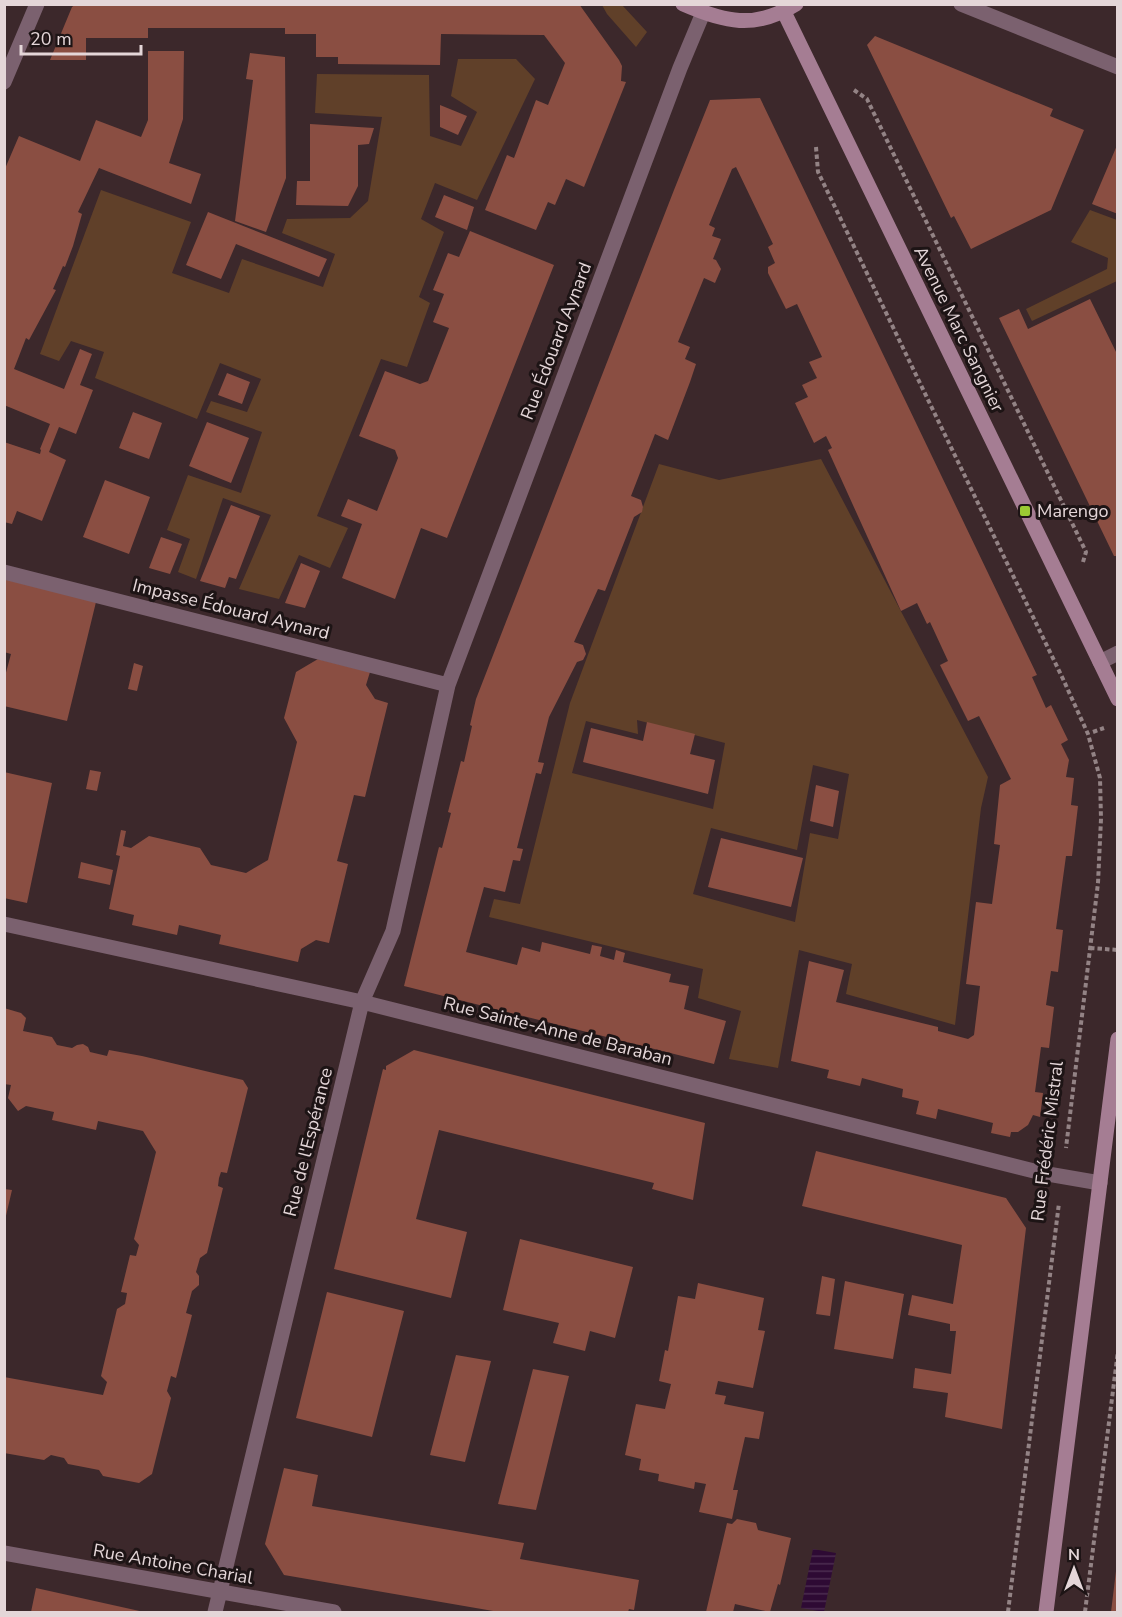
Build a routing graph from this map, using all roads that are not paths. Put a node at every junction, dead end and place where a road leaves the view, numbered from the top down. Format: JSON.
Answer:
{"nodes":[{"id":1,"x":37,"y":4,"type":"edge"},
{"id":2,"x":683,"y":4,"type":"edge"},
{"id":3,"x":961,"y":4,"type":"edge"},
{"id":4,"x":790,"y":8,"type":"edge"},
{"id":5,"x":703,"y":13,"type":"junction"},
{"id":6,"x":1118,"y":68,"type":"edge"},
{"id":7,"x":4,"y":82,"type":"edge"},
{"id":8,"x":4,"y":572,"type":"edge"},
{"id":9,"x":1118,"y":653,"type":"edge"},
{"id":10,"x":1100,"y":662,"type":"junction"},
{"id":11,"x":448,"y":685,"type":"junction"},
{"id":12,"x":1118,"y":699,"type":"edge"},
{"id":13,"x":4,"y":924,"type":"edge"},
{"id":14,"x":362,"y":1002,"type":"junction"},
{"id":15,"x":1118,"y":1039,"type":"edge"},
{"id":16,"x":1100,"y":1183,"type":"junction"},
{"id":17,"x":4,"y":1553,"type":"edge"},
{"id":18,"x":220,"y":1592,"type":"junction"},
{"id":19,"x":215,"y":1612,"type":"edge"},
{"id":20,"x":334,"y":1612,"type":"edge"},
{"id":21,"x":1047,"y":1612,"type":"edge"}],
"edges":[{"from":1,"to":7,"type":"street"},
{"from":2,"to":5,"type":"street"},
{"from":3,"to":6,"type":"street"},
{"from":4,"to":5,"type":"street"},
{"from":4,"to":10,"type":"street","name":"Avenue Marc Sangnier"},
{"from":5,"to":11,"type":"street","name":"Rue Édouard Aynard"},
{"from":8,"to":11,"type":"street","name":"Impasse Édouard Aynard"},
{"from":9,"to":10,"type":"street"},
{"from":10,"to":12,"type":"street"},
{"from":11,"to":14,"type":"street","name":"Rue de l'Espérance"},
{"from":13,"to":14,"type":"street","name":"Rue Sainte-Anne de Baraban"},
{"from":14,"to":16,"type":"street","name":"Rue Sainte-Anne de Baraban"},
{"from":14,"to":18,"type":"street","name":"Rue de l'Espérance"},
{"from":15,"to":16,"type":"street"},
{"from":16,"to":21,"type":"street"},
{"from":17,"to":18,"type":"street","name":"Rue Antoine Charial"},
{"from":18,"to":19,"type":"street","name":"Rue de l'Espérance"},
{"from":18,"to":20,"type":"street","name":"Rue Antoine Charial"}]}
